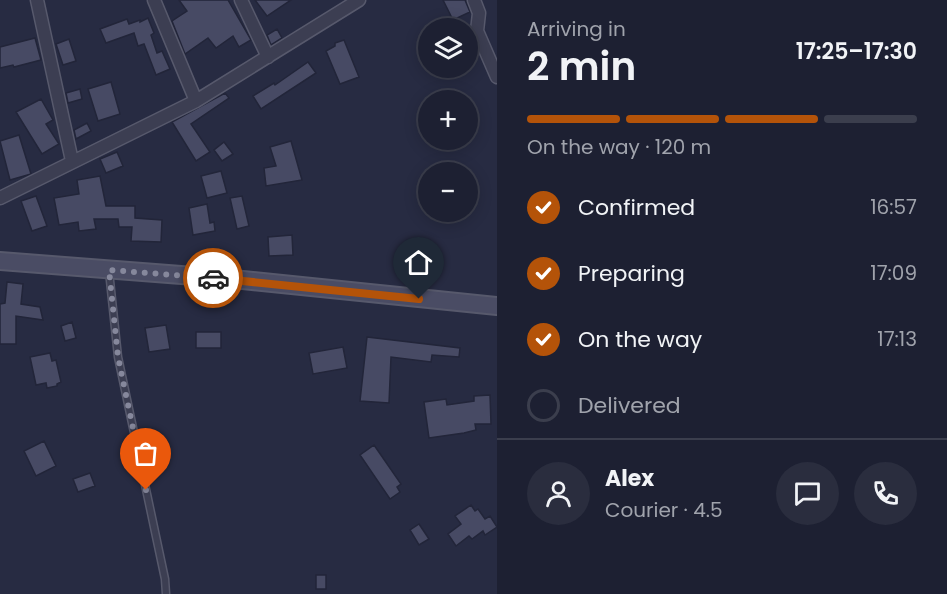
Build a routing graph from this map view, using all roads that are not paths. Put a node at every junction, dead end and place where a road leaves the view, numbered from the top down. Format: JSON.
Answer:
{"nodes":[{"id":1,"x":37,"y":0,"type":"edge"},
{"id":2,"x":154,"y":0,"type":"edge"},
{"id":3,"x":241,"y":0,"type":"edge"},
{"id":4,"x":359,"y":0,"type":"edge"},
{"id":5,"x":474,"y":0,"type":"edge"},
{"id":6,"x":268,"y":57,"type":"junction"},
{"id":7,"x":497,"y":77,"type":"edge"},
{"id":8,"x":196,"y":101,"type":"junction"},
{"id":9,"x":72,"y":161,"type":"junction"},
{"id":10,"x":0,"y":198,"type":"edge"},
{"id":11,"x":0,"y":261,"type":"edge"},
{"id":12,"x":109,"y":270,"type":"junction"},
{"id":13,"x":497,"y":306,"type":"edge"},
{"id":14,"x":166,"y":594,"type":"edge"}],
"edges":[{"from":1,"to":9,"type":"street"},
{"from":2,"to":8,"type":"street"},
{"from":3,"to":6,"type":"street"},
{"from":4,"to":6,"type":"street"},
{"from":5,"to":7,"type":"street"},
{"from":6,"to":8,"type":"street"},
{"from":8,"to":9,"type":"street"},
{"from":9,"to":10,"type":"street"},
{"from":11,"to":12,"type":"main road"},
{"from":12,"to":13,"type":"main road"},
{"from":12,"to":14,"type":"lane"}]}
